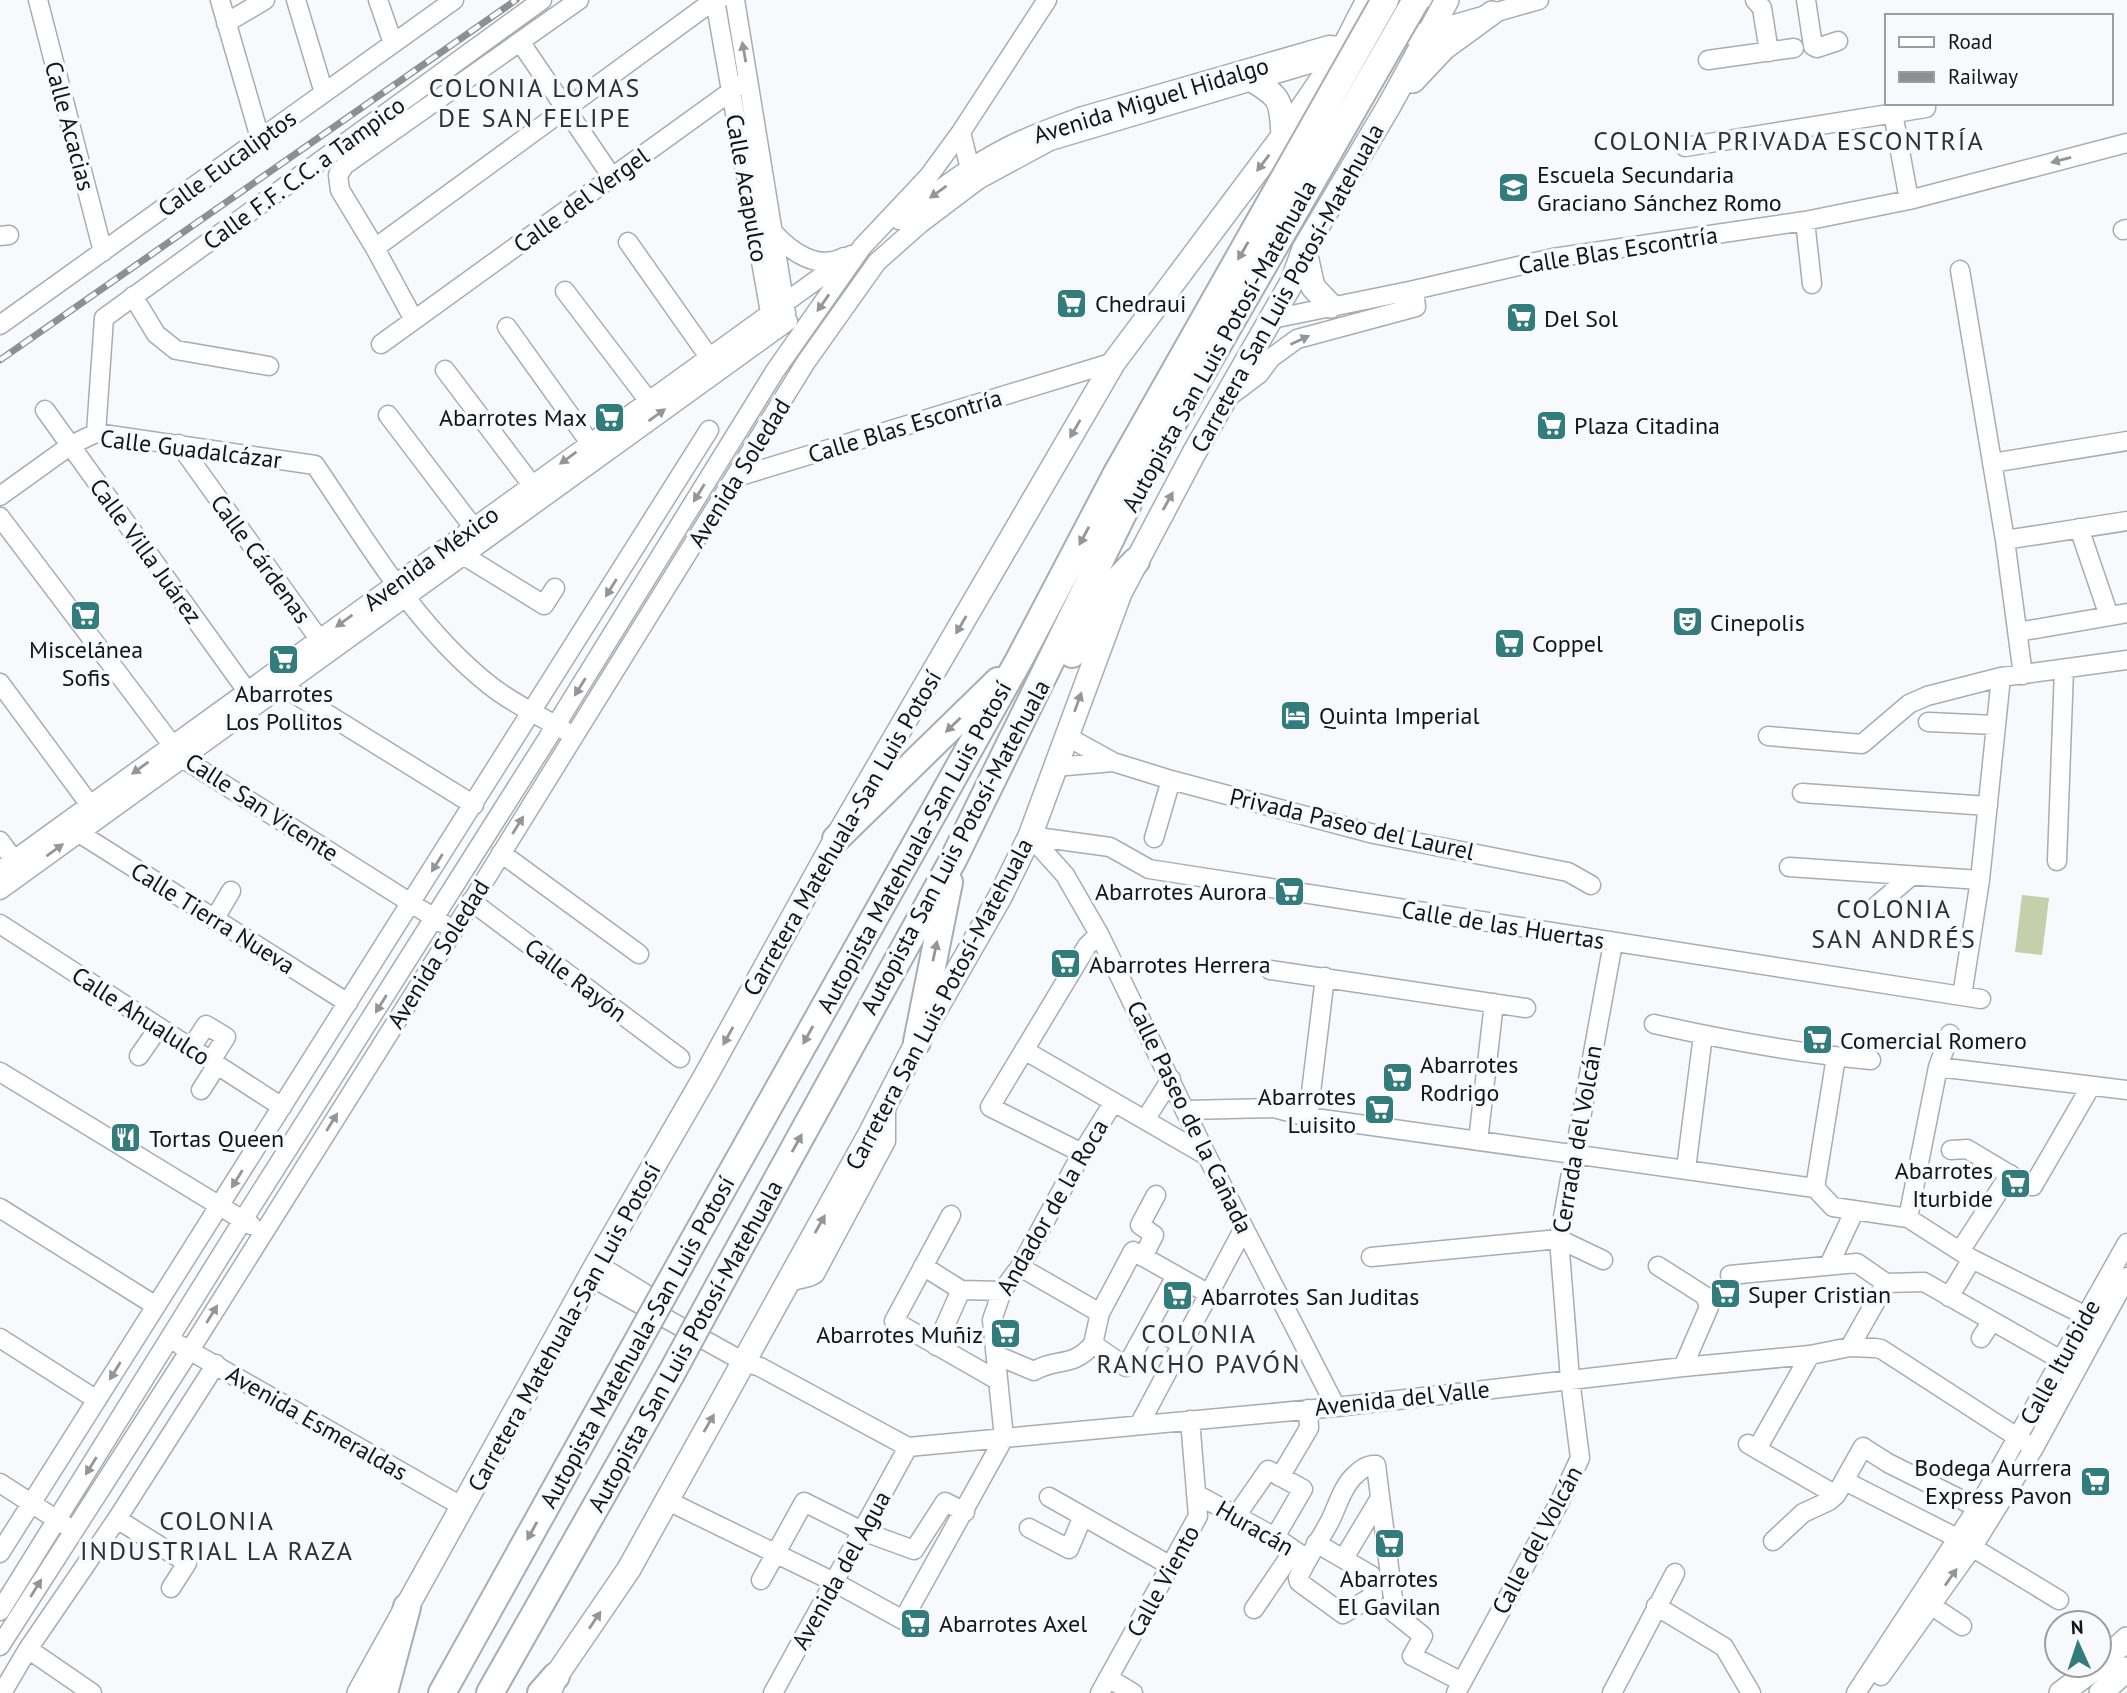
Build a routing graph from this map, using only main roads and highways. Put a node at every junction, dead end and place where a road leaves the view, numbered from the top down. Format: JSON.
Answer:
{"nodes":[{"id":1,"x":1385,"y":0,"type":"edge"},
{"id":2,"x":1416,"y":0,"type":"edge"},
{"id":3,"x":1447,"y":0,"type":"edge"},
{"id":4,"x":1364,"y":9,"type":"edge"},
{"id":5,"x":1492,"y":13,"type":"road end"},
{"id":6,"x":1372,"y":41,"type":"road end"},
{"id":7,"x":1344,"y":47,"type":"junction"},
{"id":8,"x":1252,"y":80,"type":"road end"},
{"id":9,"x":1388,"y":106,"type":"junction"},
{"id":10,"x":1301,"y":109,"type":"junction"},
{"id":11,"x":1283,"y":136,"type":"junction"},
{"id":12,"x":1324,"y":215,"type":"junction"},
{"id":13,"x":1304,"y":249,"type":"junction"},
{"id":14,"x":1331,"y":306,"type":"road end"},
{"id":15,"x":1126,"y":481,"type":"junction"},
{"id":16,"x":1136,"y":561,"type":"junction"},
{"id":17,"x":1019,"y":660,"type":"junction"},
{"id":18,"x":989,"y":790,"type":"junction"},
{"id":19,"x":836,"y":839,"type":"junction"},
{"id":20,"x":954,"y":858,"type":"junction"},
{"id":21,"x":917,"y":1042,"type":"junction"},
{"id":22,"x":407,"y":1607,"type":"junction"},
{"id":23,"x":2127,"y":1639,"type":"edge"},
{"id":24,"x":2113,"y":1652,"type":"edge"},
{"id":25,"x":2127,"y":1669,"type":"edge"},
{"id":26,"x":2080,"y":1679,"type":"edge"},
{"id":27,"x":549,"y":1687,"type":"edge"},
{"id":28,"x":359,"y":1693,"type":"edge"},
{"id":29,"x":384,"y":1693,"type":"edge"},
{"id":30,"x":442,"y":1693,"type":"edge"},
{"id":31,"x":490,"y":1693,"type":"edge"},
{"id":32,"x":2061,"y":1693,"type":"edge"},
{"id":33,"x":2101,"y":1693,"type":"edge"}],
"edges":[{"from":1,"to":15,"type":"highway","name":"Autopista Matehuala-San Luis Potosí","one_way":true,"bridge":true},
{"from":2,"to":15,"type":"highway","name":"Autopista San Luis Potosí-Matehuala","bridge":true},
{"from":3,"to":9,"type":"main road","name":"Carretera San Luis Potosí-Matehuala"},
{"from":4,"to":6,"type":"main road"},
{"from":4,"to":7,"type":"main road","name":"Carretera Matehuala-San Luis Potosí"},
{"from":5,"to":9,"type":"main road"},
{"from":7,"to":9,"type":"main road"},
{"from":7,"to":10,"type":"main road","name":"Carretera Matehuala-San Luis Potosí"},
{"from":8,"to":11,"type":"main road"},
{"from":9,"to":12,"type":"main road","name":"Carretera San Luis Potosí-Matehuala"},
{"from":10,"to":11,"type":"main road","name":"Carretera Matehuala-San Luis Potosí"},
{"from":10,"to":12,"type":"main road"},
{"from":11,"to":19,"type":"main road","name":"Carretera Matehuala-San Luis Potosí","one_way":true},
{"from":12,"to":13,"type":"main road","name":"Carretera San Luis Potosí-Matehuala"},
{"from":13,"to":14,"type":"main road"},
{"from":16,"to":13,"type":"main road","name":"Carretera San Luis Potosí-Matehuala","one_way":true},
{"from":15,"to":17,"type":"highway","name":"Autopista Matehuala-San Luis Potosí","one_way":true},
{"from":15,"to":18,"type":"highway","name":"Autopista San Luis Potosí-Matehuala"},
{"from":16,"to":18,"type":"highway"},
{"from":21,"to":16,"type":"main road","name":"Carretera San Luis Potosí-Matehuala","one_way":true},
{"from":17,"to":19,"type":"highway","one_way":true},
{"from":17,"to":30,"type":"highway","name":"Autopista Matehuala-San Luis Potosí","one_way":true,"bridge":true},
{"from":18,"to":20,"type":"highway","name":"Autopista San Luis Potosí-Matehuala"},
{"from":19,"to":22,"type":"main road","name":"Carretera Matehuala-San Luis Potosí","one_way":true},
{"from":21,"to":20,"type":"highway","one_way":true},
{"from":31,"to":20,"type":"highway","name":"Autopista San Luis Potosí-Matehuala","one_way":true,"bridge":true},
{"from":27,"to":21,"type":"main road","name":"Carretera San Luis Potosí-Matehuala","one_way":true},
{"from":22,"to":28,"type":"main road","name":"Carretera Matehuala-San Luis Potosí"},
{"from":22,"to":29,"type":"highway"},
{"from":23,"to":24,"type":"main road"},
{"from":25,"to":33,"type":"main road"},
{"from":26,"to":32,"type":"main road"}]}
